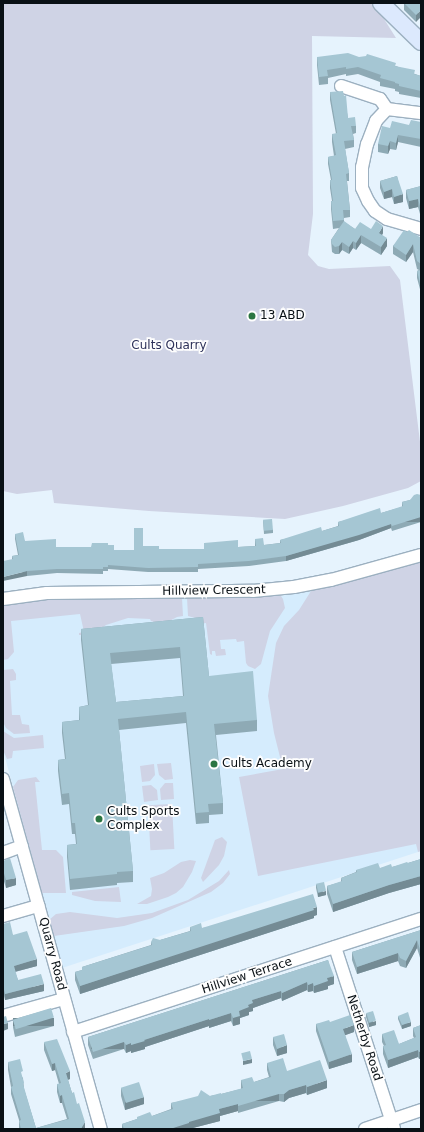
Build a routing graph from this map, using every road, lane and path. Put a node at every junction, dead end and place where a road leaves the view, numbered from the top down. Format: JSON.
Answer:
{"nodes":[{"id":1,"x":381,"y":3,"type":"edge"},
{"id":2,"x":421,"y":42,"type":"edge"},
{"id":3,"x":341,"y":86,"type":"dead end"},
{"id":4,"x":387,"y":109,"type":"junction"},
{"id":5,"x":421,"y":113,"type":"edge"},
{"id":6,"x":421,"y":229,"type":"edge"},
{"id":7,"x":421,"y":555,"type":"edge"},
{"id":8,"x":3,"y":599,"type":"edge"},
{"id":9,"x":3,"y":779,"type":"edge"},
{"id":10,"x":22,"y":846,"type":"junction"},
{"id":11,"x":3,"y":852,"type":"edge"},
{"id":12,"x":39,"y":906,"type":"junction"},
{"id":13,"x":3,"y":916,"type":"edge"},
{"id":14,"x":421,"y":919,"type":"edge"},
{"id":15,"x":334,"y":947,"type":"junction"},
{"id":16,"x":64,"y":999,"type":"junction"},
{"id":17,"x":3,"y":1016,"type":"edge"},
{"id":18,"x":73,"y":1032,"type":"junction"},
{"id":19,"x":421,"y":1110,"type":"edge"},
{"id":20,"x":392,"y":1124,"type":"edge"},
{"id":21,"x":101,"y":1129,"type":"edge"},
{"id":22,"x":365,"y":1129,"type":"edge"}],
"edges":[{"from":1,"to":2,"type":"street"},
{"from":3,"to":4,"type":"street"},
{"from":4,"to":5,"type":"street"},
{"from":4,"to":6,"type":"street"},
{"from":7,"to":8,"type":"street","name":"Hillview Crescent"},
{"from":9,"to":10,"type":"street","name":"Quarry Road"},
{"from":10,"to":11,"type":"street"},
{"from":10,"to":12,"type":"street","name":"Quarry Road"},
{"from":12,"to":13,"type":"street"},
{"from":12,"to":16,"type":"street","name":"Quarry Road"},
{"from":14,"to":15,"type":"street","name":"Hillview Terrace"},
{"from":15,"to":18,"type":"street","name":"Hillview Terrace"},
{"from":15,"to":20,"type":"street","name":"Netherby Road"},
{"from":16,"to":17,"type":"street"},
{"from":16,"to":18,"type":"street","name":"Quarry Road"},
{"from":18,"to":21,"type":"street","name":"Quarry Road"},
{"from":19,"to":20,"type":"street"},
{"from":20,"to":22,"type":"street"}]}
